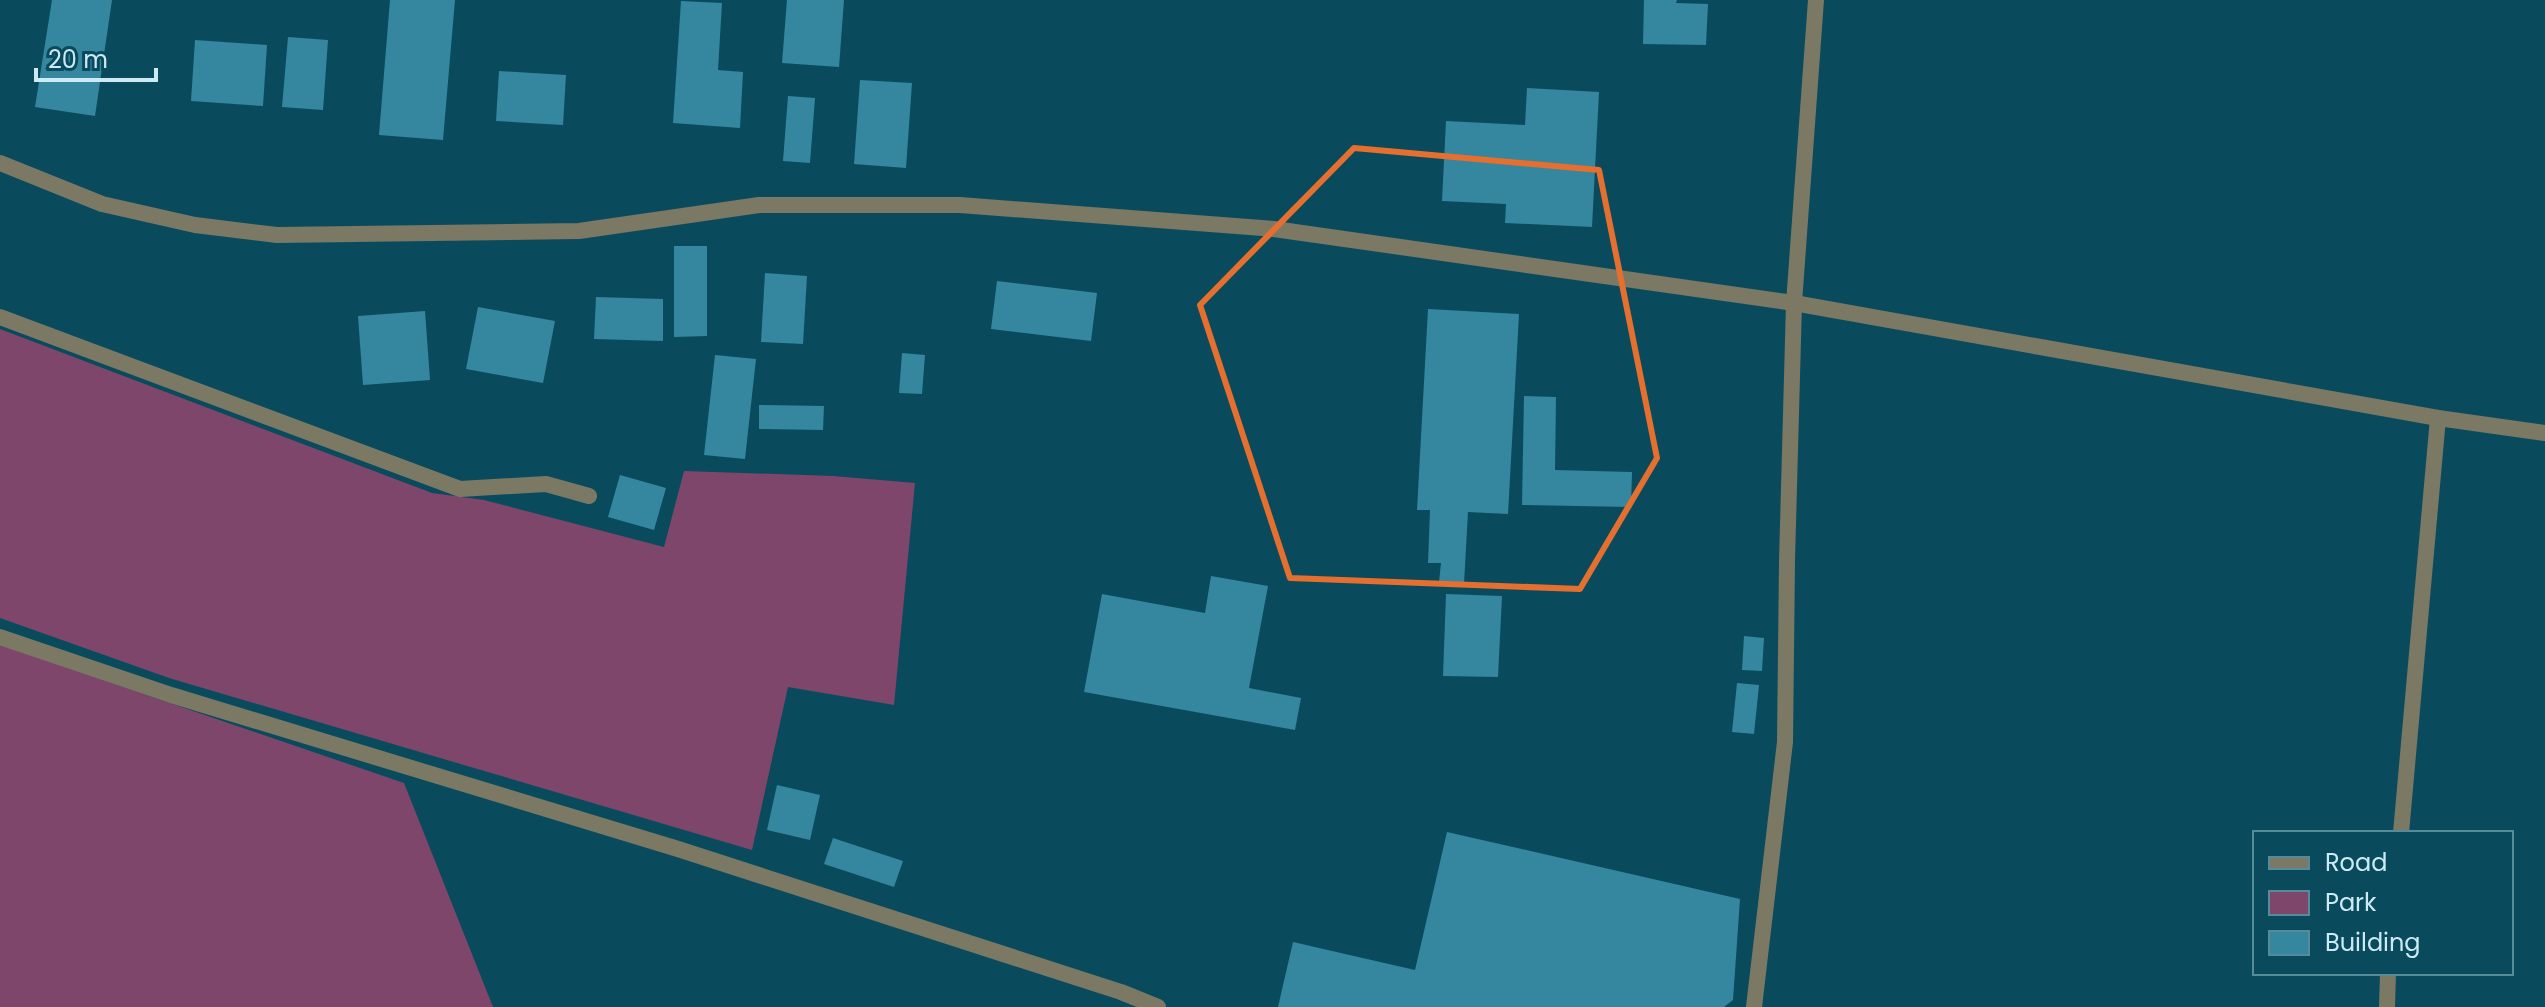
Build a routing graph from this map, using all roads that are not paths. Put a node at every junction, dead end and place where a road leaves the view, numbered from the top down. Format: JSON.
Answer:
{"nodes":[{"id":1,"x":1816,"y":0,"type":"edge"},
{"id":2,"x":0,"y":163,"type":"edge"},
{"id":3,"x":1794,"y":303,"type":"junction"},
{"id":4,"x":0,"y":317,"type":"edge"},
{"id":5,"x":2438,"y":418,"type":"junction"},
{"id":6,"x":2545,"y":433,"type":"edge"},
{"id":7,"x":589,"y":496,"type":"dead end"},
{"id":8,"x":0,"y":637,"type":"edge"},
{"id":9,"x":2401,"y":831,"type":"edge"},
{"id":10,"x":2388,"y":975,"type":"edge"},
{"id":11,"x":1158,"y":1007,"type":"edge"},
{"id":12,"x":1754,"y":1007,"type":"edge"},
{"id":13,"x":2387,"y":1007,"type":"edge"}],
"edges":[{"from":1,"to":3,"type":"street"},
{"from":2,"to":3,"type":"street"},
{"from":3,"to":5,"type":"street"},
{"from":3,"to":12,"type":"street"},
{"from":4,"to":7,"type":"street"},
{"from":5,"to":6,"type":"street"},
{"from":5,"to":9,"type":"street"},
{"from":8,"to":11,"type":"street"},
{"from":10,"to":13,"type":"street"}]}
